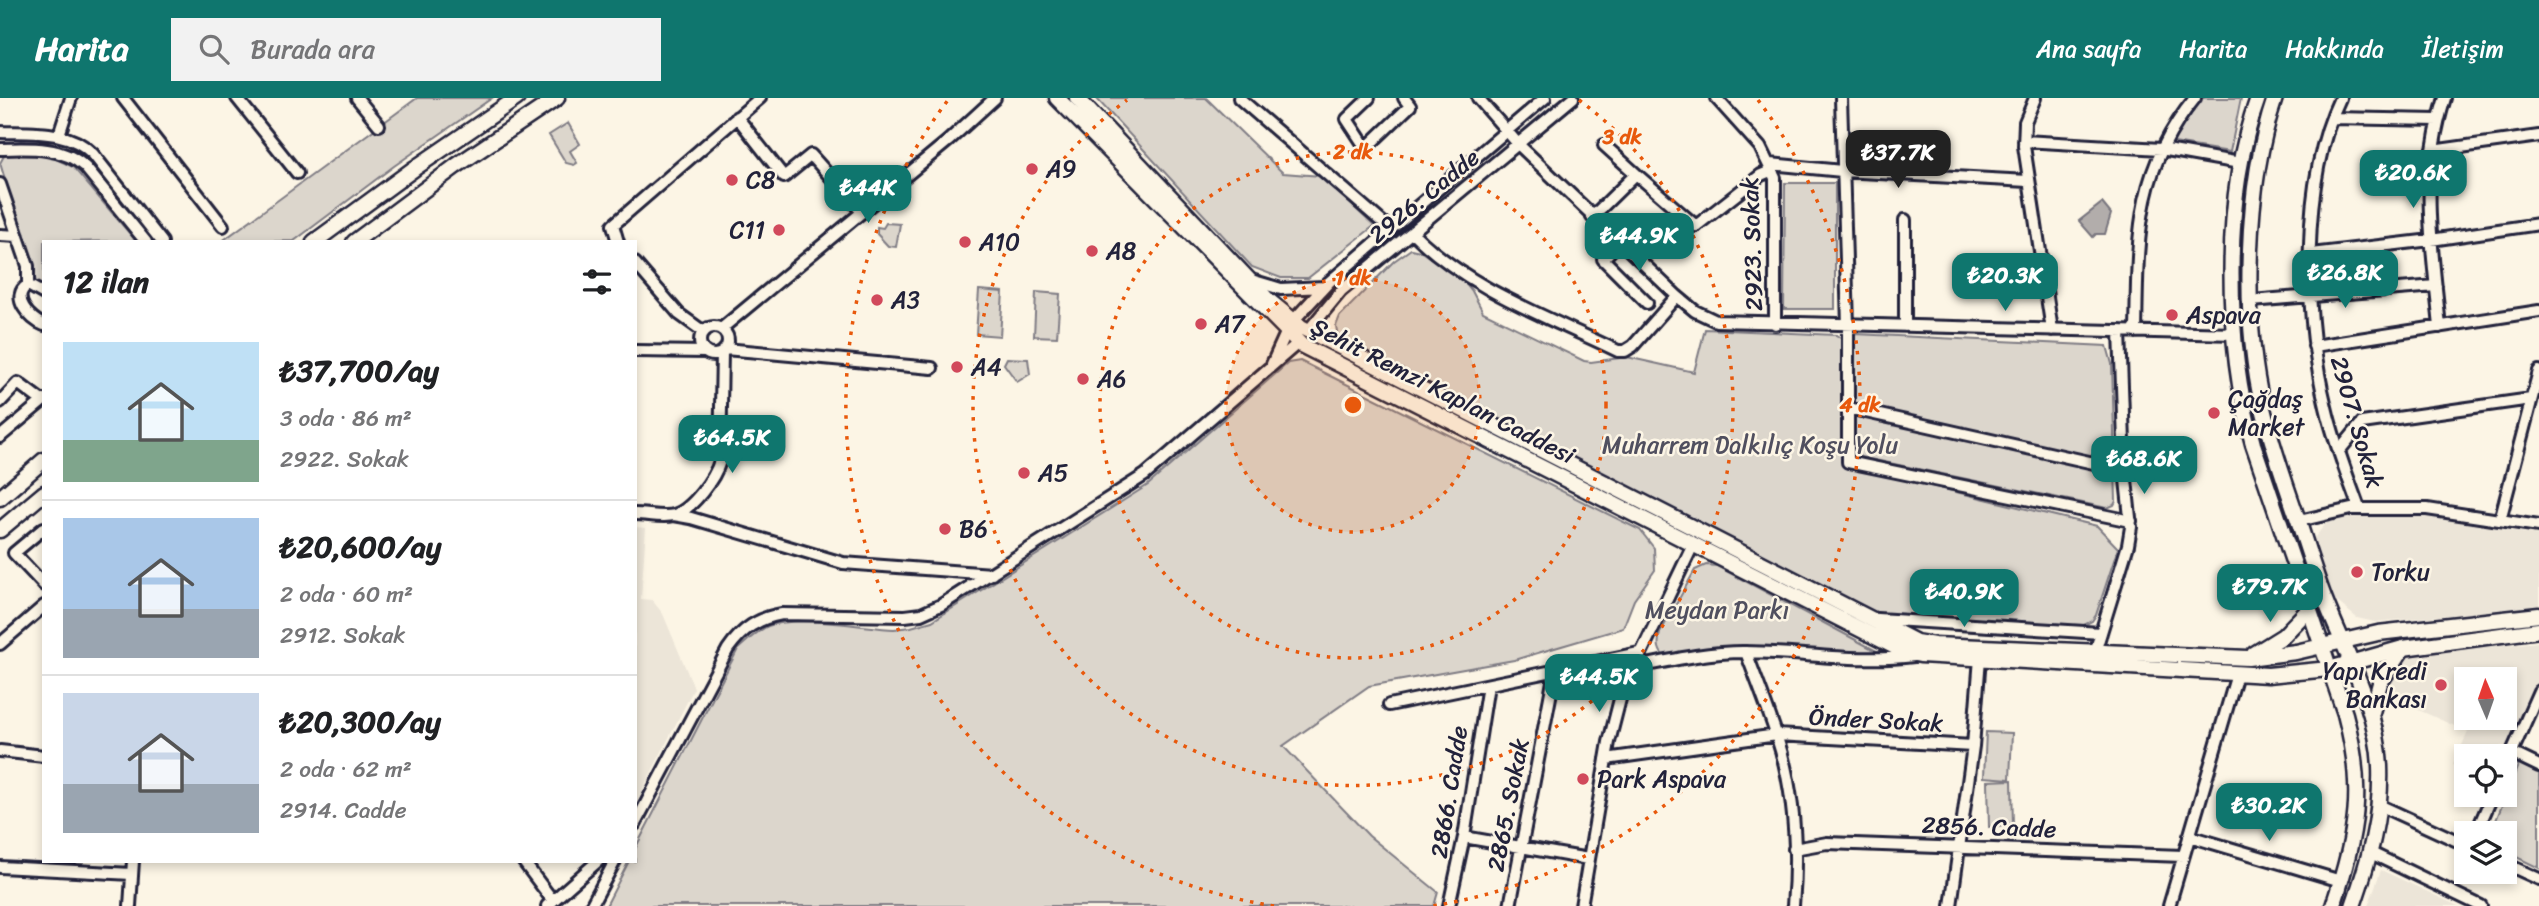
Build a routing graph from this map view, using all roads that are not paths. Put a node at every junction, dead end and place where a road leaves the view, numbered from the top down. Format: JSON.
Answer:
{"nodes":[{"id":1,"x":71,"y":98,"type":"edge"},
{"id":2,"x":123,"y":98,"type":"edge"},
{"id":3,"x":237,"y":98,"type":"edge"},
{"id":4,"x":357,"y":98,"type":"edge"},
{"id":5,"x":517,"y":98,"type":"edge"},
{"id":6,"x":557,"y":98,"type":"edge"},
{"id":7,"x":760,"y":98,"type":"edge"},
{"id":8,"x":995,"y":98,"type":"edge"},
{"id":9,"x":1057,"y":98,"type":"edge"},
{"id":10,"x":1077,"y":98,"type":"edge"},
{"id":11,"x":1240,"y":98,"type":"edge"},
{"id":12,"x":1369,"y":98,"type":"edge"},
{"id":13,"x":1404,"y":98,"type":"edge"},
{"id":14,"x":1478,"y":98,"type":"edge"},
{"id":15,"x":1545,"y":98,"type":"edge"},
{"id":16,"x":1573,"y":98,"type":"edge"},
{"id":17,"x":1716,"y":98,"type":"edge"},
{"id":18,"x":1841,"y":98,"type":"edge"},
{"id":19,"x":2035,"y":98,"type":"edge"},
{"id":20,"x":2195,"y":98,"type":"edge"},
{"id":21,"x":2258,"y":98,"type":"edge"},
{"id":22,"x":2275,"y":98,"type":"edge"},
{"id":23,"x":2340,"y":98,"type":"edge"},
{"id":24,"x":2445,"y":98,"type":"edge"},
{"id":25,"x":737,"y":117,"type":"junction"},
{"id":26,"x":2332,"y":118,"type":"junction"},
{"id":27,"x":2438,"y":120,"type":"junction"},
{"id":28,"x":379,"y":125,"type":"dead end"},
{"id":29,"x":1506,"y":131,"type":"junction"},
{"id":30,"x":0,"y":132,"type":"edge"},
{"id":31,"x":59,"y":135,"type":"junction"},
{"id":32,"x":2539,"y":136,"type":"edge"},
{"id":33,"x":2024,"y":141,"type":"junction"},
{"id":34,"x":1519,"y":145,"type":"junction"},
{"id":35,"x":1604,"y":145,"type":"dead end"},
{"id":36,"x":0,"y":149,"type":"edge"},
{"id":37,"x":2161,"y":149,"type":"junction"},
{"id":38,"x":2432,"y":150,"type":"junction"},
{"id":39,"x":2240,"y":163,"type":"junction"},
{"id":40,"x":1771,"y":167,"type":"junction"},
{"id":41,"x":1842,"y":171,"type":"junction"},
{"id":42,"x":297,"y":173,"type":"dead end"},
{"id":43,"x":1636,"y":174,"type":"junction"},
{"id":44,"x":2028,"y":181,"type":"junction"},
{"id":45,"x":0,"y":184,"type":"edge"},
{"id":46,"x":861,"y":211,"type":"junction"},
{"id":47,"x":1592,"y":217,"type":"junction"},
{"id":48,"x":1905,"y":220,"type":"dead end"},
{"id":49,"x":2539,"y":224,"type":"edge"},
{"id":50,"x":223,"y":226,"type":"dead end"},
{"id":51,"x":1390,"y":229,"type":"junction"},
{"id":52,"x":1413,"y":233,"type":"junction"},
{"id":53,"x":0,"y":235,"type":"edge"},
{"id":54,"x":18,"y":236,"type":"junction"},
{"id":55,"x":613,"y":239,"type":"edge"},
{"id":56,"x":144,"y":240,"type":"edge"},
{"id":57,"x":160,"y":240,"type":"edge"},
{"id":58,"x":317,"y":240,"type":"edge"},
{"id":59,"x":357,"y":240,"type":"edge"},
{"id":60,"x":2431,"y":240,"type":"junction"},
{"id":61,"x":1619,"y":242,"type":"junction"},
{"id":62,"x":2311,"y":254,"type":"junction"},
{"id":63,"x":637,"y":264,"type":"edge"},
{"id":64,"x":1249,"y":279,"type":"junction"},
{"id":65,"x":28,"y":285,"type":"junction"},
{"id":66,"x":2436,"y":286,"type":"junction"},
{"id":67,"x":1324,"y":287,"type":"junction"},
{"id":68,"x":42,"y":293,"type":"edge"},
{"id":69,"x":1677,"y":296,"type":"junction"},
{"id":70,"x":2311,"y":296,"type":"junction"},
{"id":71,"x":2251,"y":301,"type":"junction"},
{"id":72,"x":1647,"y":303,"type":"dead end"},
{"id":73,"x":2539,"y":312,"type":"edge"},
{"id":74,"x":42,"y":324,"type":"edge"},
{"id":75,"x":1775,"y":324,"type":"junction"},
{"id":76,"x":1848,"y":325,"type":"junction"},
{"id":77,"x":1290,"y":327,"type":"junction"},
{"id":78,"x":1905,"y":327,"type":"junction"},
{"id":79,"x":2440,"y":327,"type":"junction"},
{"id":80,"x":720,"y":329,"type":"junction"},
{"id":81,"x":2052,"y":330,"type":"junction"},
{"id":82,"x":1308,"y":331,"type":"junction"},
{"id":83,"x":2120,"y":331,"type":"junction"},
{"id":84,"x":704,"y":332,"type":"junction"},
{"id":85,"x":2136,"y":332,"type":"junction"},
{"id":86,"x":2235,"y":334,"type":"junction"},
{"id":87,"x":1298,"y":343,"type":"junction"},
{"id":88,"x":2314,"y":346,"type":"junction"},
{"id":89,"x":637,"y":351,"type":"edge"},
{"id":90,"x":724,"y":351,"type":"junction"},
{"id":91,"x":706,"y":352,"type":"junction"},
{"id":92,"x":932,"y":368,"type":"dead end"},
{"id":93,"x":1270,"y":369,"type":"junction"},
{"id":94,"x":2539,"y":371,"type":"edge"},
{"id":95,"x":2531,"y":399,"type":"junction"},
{"id":96,"x":42,"y":400,"type":"edge"},
{"id":97,"x":0,"y":402,"type":"edge"},
{"id":98,"x":42,"y":402,"type":"edge"},
{"id":99,"x":1848,"y":408,"type":"junction"},
{"id":100,"x":1,"y":421,"type":"edge"},
{"id":101,"x":3,"y":435,"type":"edge"},
{"id":102,"x":2339,"y":451,"type":"junction"},
{"id":103,"x":42,"y":462,"type":"edge"},
{"id":104,"x":2124,"y":470,"type":"junction"},
{"id":105,"x":42,"y":495,"type":"edge"},
{"id":106,"x":0,"y":498,"type":"edge"},
{"id":107,"x":2359,"y":508,"type":"junction"},
{"id":108,"x":637,"y":514,"type":"edge"},
{"id":109,"x":674,"y":515,"type":"junction"},
{"id":110,"x":2500,"y":520,"type":"junction"},
{"id":111,"x":2131,"y":521,"type":"junction"},
{"id":112,"x":2299,"y":521,"type":"junction"},
{"id":113,"x":2539,"y":526,"type":"edge"},
{"id":114,"x":0,"y":530,"type":"edge"},
{"id":115,"x":42,"y":530,"type":"edge"},
{"id":116,"x":1696,"y":539,"type":"junction"},
{"id":117,"x":992,"y":574,"type":"junction"},
{"id":118,"x":42,"y":583,"type":"edge"},
{"id":119,"x":42,"y":608,"type":"edge"},
{"id":120,"x":2309,"y":609,"type":"junction"},
{"id":121,"x":2539,"y":615,"type":"edge"},
{"id":122,"x":1874,"y":619,"type":"junction"},
{"id":123,"x":2539,"y":630,"type":"edge"},
{"id":124,"x":2101,"y":633,"type":"junction"},
{"id":125,"x":2342,"y":640,"type":"junction"},
{"id":126,"x":0,"y":644,"type":"edge"},
{"id":127,"x":2321,"y":646,"type":"junction"},
{"id":128,"x":2403,"y":648,"type":"junction"},
{"id":129,"x":1746,"y":652,"type":"junction"},
{"id":130,"x":2095,"y":652,"type":"junction"},
{"id":131,"x":1639,"y":653,"type":"junction"},
{"id":132,"x":1920,"y":656,"type":"junction"},
{"id":133,"x":1979,"y":658,"type":"junction"},
{"id":134,"x":2248,"y":658,"type":"junction"},
{"id":135,"x":2351,"y":664,"type":"junction"},
{"id":136,"x":1632,"y":668,"type":"junction"},
{"id":137,"x":2329,"y":669,"type":"junction"},
{"id":138,"x":1555,"y":671,"type":"junction"},
{"id":139,"x":2237,"y":674,"type":"junction"},
{"id":140,"x":1488,"y":685,"type":"junction"},
{"id":141,"x":2539,"y":691,"type":"edge"},
{"id":142,"x":1389,"y":705,"type":"dead end"},
{"id":143,"x":2371,"y":717,"type":"junction"},
{"id":144,"x":1777,"y":735,"type":"junction"},
{"id":145,"x":2516,"y":744,"type":"edge"},
{"id":146,"x":1973,"y":746,"type":"junction"},
{"id":147,"x":0,"y":751,"type":"edge"},
{"id":148,"x":2517,"y":755,"type":"edge"},
{"id":149,"x":42,"y":756,"type":"edge"},
{"id":150,"x":1606,"y":759,"type":"junction"},
{"id":151,"x":2539,"y":765,"type":"edge"},
{"id":152,"x":2379,"y":805,"type":"junction"},
{"id":153,"x":637,"y":820,"type":"edge"},
{"id":154,"x":2189,"y":836,"type":"junction"},
{"id":155,"x":1464,"y":837,"type":"junction"},
{"id":156,"x":2454,"y":839,"type":"edge"},
{"id":157,"x":1959,"y":846,"type":"junction"},
{"id":158,"x":1521,"y":848,"type":"junction"},
{"id":159,"x":1794,"y":849,"type":"junction"},
{"id":160,"x":2371,"y":853,"type":"junction"},
{"id":161,"x":2183,"y":856,"type":"junction"},
{"id":162,"x":1588,"y":859,"type":"junction"},
{"id":163,"x":133,"y":863,"type":"edge"},
{"id":164,"x":524,"y":863,"type":"edge"},
{"id":165,"x":596,"y":863,"type":"edge"},
{"id":166,"x":614,"y":863,"type":"edge"},
{"id":167,"x":0,"y":867,"type":"edge"},
{"id":168,"x":2517,"y":869,"type":"edge"},
{"id":169,"x":132,"y":874,"type":"junction"},
{"id":170,"x":2539,"y":879,"type":"edge"},
{"id":171,"x":2341,"y":881,"type":"junction"},
{"id":172,"x":2455,"y":893,"type":"junction"},
{"id":173,"x":550,"y":903,"type":"edge"},
{"id":174,"x":130,"y":906,"type":"edge"},
{"id":175,"x":591,"y":906,"type":"edge"},
{"id":176,"x":1449,"y":906,"type":"edge"},
{"id":177,"x":1510,"y":906,"type":"edge"},
{"id":178,"x":1581,"y":906,"type":"edge"},
{"id":179,"x":1793,"y":906,"type":"edge"},
{"id":180,"x":1951,"y":906,"type":"edge"},
{"id":181,"x":2169,"y":906,"type":"edge"},
{"id":182,"x":2333,"y":906,"type":"edge"},
{"id":183,"x":2353,"y":906,"type":"edge"},
{"id":184,"x":2450,"y":906,"type":"edge"},
{"id":185,"x":2481,"y":906,"type":"edge"}],
"edges":[{"from":1,"to":31,"type":"street"},
{"from":2,"to":50,"type":"street"},
{"from":3,"to":42,"type":"street"},
{"from":4,"to":28,"type":"street"},
{"from":5,"to":58,"type":"main road"},
{"from":6,"to":59,"type":"main road"},
{"from":7,"to":25,"type":"street"},
{"from":8,"to":46,"type":"street"},
{"from":9,"to":77,"type":"main road","name":"Şehit Remzi Kaplan Caddesi"},
{"from":10,"to":64,"type":"main road","name":"Şehit Remzi Kaplan Caddesi"},
{"from":11,"to":51,"type":"street"},
{"from":12,"to":13,"type":"street"},
{"from":14,"to":29,"type":"street"},
{"from":15,"to":29,"type":"street","name":"2926. Cadde"},
{"from":16,"to":34,"type":"street","name":"2926. Cadde"},
{"from":17,"to":40,"type":"street","name":"2923. Sokak"},
{"from":18,"to":41,"type":"street"},
{"from":19,"to":33,"type":"street"},
{"from":20,"to":37,"type":"street"},
{"from":21,"to":39,"type":"main road"},
{"from":22,"to":71,"type":"main road"},
{"from":23,"to":26,"type":"street","name":"2907. Sokak"},
{"from":24,"to":27,"type":"street"},
{"from":25,"to":46,"type":"street"},
{"from":25,"to":55,"type":"street"},
{"from":26,"to":27,"type":"street"},
{"from":26,"to":62,"type":"street","name":"2907. Sokak"},
{"from":27,"to":38,"type":"street"},
{"from":29,"to":34,"type":"street"},
{"from":29,"to":51,"type":"street","name":"2926. Cadde"},
{"from":30,"to":31,"type":"street"},
{"from":31,"to":57,"type":"street"},
{"from":32,"to":38,"type":"street"},
{"from":33,"to":37,"type":"street"},
{"from":33,"to":44,"type":"street"},
{"from":34,"to":47,"type":"street"},
{"from":34,"to":52,"type":"street","name":"2926. Cadde"},
{"from":35,"to":43,"type":"street"},
{"from":36,"to":56,"type":"street"},
{"from":37,"to":39,"type":"street"},
{"from":37,"to":85,"type":"street"},
{"from":38,"to":60,"type":"street"},
{"from":39,"to":86,"type":"main road"},
{"from":40,"to":41,"type":"street"},
{"from":40,"to":43,"type":"street"},
{"from":40,"to":75,"type":"street","name":"2923. Sokak"},
{"from":41,"to":44,"type":"street"},
{"from":41,"to":76,"type":"street"},
{"from":43,"to":47,"type":"street"},
{"from":44,"to":81,"type":"street"},
{"from":45,"to":54,"type":"street"},
{"from":46,"to":80,"type":"street"},
{"from":47,"to":61,"type":"street"},
{"from":48,"to":78,"type":"street"},
{"from":49,"to":60,"type":"street"},
{"from":51,"to":67,"type":"street","name":"2926. Cadde"},
{"from":52,"to":69,"type":"street"},
{"from":52,"to":82,"type":"street","name":"2926. Cadde"},
{"from":53,"to":54,"type":"street"},
{"from":54,"to":65,"type":"street"},
{"from":60,"to":62,"type":"street"},
{"from":60,"to":66,"type":"street"},
{"from":61,"to":69,"type":"street"},
{"from":61,"to":72,"type":"street"},
{"from":62,"to":70,"type":"street","name":"2907. Sokak"},
{"from":63,"to":84,"type":"street"},
{"from":64,"to":67,"type":"street"},
{"from":64,"to":77,"type":"main road","name":"Şehit Remzi Kaplan Caddesi"},
{"from":65,"to":68,"type":"street"},
{"from":65,"to":74,"type":"street"},
{"from":66,"to":70,"type":"street"},
{"from":66,"to":79,"type":"street"},
{"from":67,"to":77,"type":"street","name":"2926. Cadde"},
{"from":69,"to":75,"type":"street"},
{"from":70,"to":71,"type":"street"},
{"from":70,"to":88,"type":"street","name":"2907. Sokak"},
{"from":71,"to":112,"type":"main road"},
{"from":73,"to":79,"type":"street"},
{"from":75,"to":76,"type":"street"},
{"from":76,"to":78,"type":"street"},
{"from":76,"to":99,"type":"street"},
{"from":77,"to":82,"type":"main road","name":"Şehit Remzi Kaplan Caddesi"},
{"from":77,"to":87,"type":"main road","name":"Şehit Remzi Kaplan Caddesi"},
{"from":77,"to":93,"type":"street","name":"2926. Cadde"},
{"from":78,"to":81,"type":"street"},
{"from":79,"to":88,"type":"street"},
{"from":80,"to":84,"type":"street"},
{"from":80,"to":90,"type":"street"},
{"from":81,"to":83,"type":"street"},
{"from":82,"to":87,"type":"main road"},
{"from":82,"to":116,"type":"main road","name":"Şehit Remzi Kaplan Caddesi"},
{"from":83,"to":85,"type":"street"},
{"from":83,"to":104,"type":"street"},
{"from":84,"to":91,"type":"street"},
{"from":85,"to":86,"type":"street"},
{"from":86,"to":120,"type":"main road"},
{"from":87,"to":93,"type":"street"},
{"from":87,"to":116,"type":"main road","name":"Şehit Remzi Kaplan Caddesi"},
{"from":88,"to":102,"type":"street","name":"2907. Sokak"},
{"from":89,"to":91,"type":"street"},
{"from":90,"to":91,"type":"street"},
{"from":90,"to":92,"type":"street"},
{"from":90,"to":109,"type":"street"},
{"from":93,"to":117,"type":"street"},
{"from":94,"to":95,"type":"street"},
{"from":95,"to":102,"type":"street"},
{"from":95,"to":110,"type":"street"},
{"from":96,"to":97,"type":"street"},
{"from":98,"to":101,"type":"street"},
{"from":99,"to":104,"type":"street"},
{"from":99,"to":111,"type":"street"},
{"from":100,"to":101,"type":"street"},
{"from":102,"to":107,"type":"street","name":"2907. Sokak"},
{"from":103,"to":106,"type":"main road"},
{"from":104,"to":111,"type":"street"},
{"from":105,"to":114,"type":"main road"},
{"from":107,"to":110,"type":"street"},
{"from":107,"to":112,"type":"street"},
{"from":108,"to":109,"type":"street"},
{"from":109,"to":117,"type":"street"},
{"from":110,"to":113,"type":"street"},
{"from":111,"to":124,"type":"street"},
{"from":112,"to":125,"type":"main road"},
{"from":115,"to":118,"type":"street"},
{"from":116,"to":122,"type":"main road","name":"Şehit Remzi Kaplan Caddesi"},
{"from":116,"to":131,"type":"street"},
{"from":116,"to":132,"type":"main road","name":"Şehit Remzi Kaplan Caddesi"},
{"from":117,"to":153,"type":"street"},
{"from":119,"to":126,"type":"street"},
{"from":120,"to":127,"type":"main road"},
{"from":120,"to":134,"type":"main road"},
{"from":121,"to":125,"type":"main road","name":"Şehit Remzi Kaplan Caddesi"},
{"from":122,"to":124,"type":"street"},
{"from":122,"to":130,"type":"main road","name":"Şehit Remzi Kaplan Caddesi"},
{"from":123,"to":128,"type":"main road","name":"Şehit Remzi Kaplan Caddesi"},
{"from":124,"to":130,"type":"street"},
{"from":125,"to":127,"type":"main road","name":"Şehit Remzi Kaplan Caddesi"},
{"from":125,"to":135,"type":"main road"},
{"from":127,"to":134,"type":"main road","name":"Şehit Remzi Kaplan Caddesi"},
{"from":127,"to":137,"type":"main road"},
{"from":128,"to":135,"type":"main road","name":"Şehit Remzi Kaplan Caddesi"},
{"from":128,"to":143,"type":"main road"},
{"from":129,"to":132,"type":"street"},
{"from":129,"to":136,"type":"street"},
{"from":129,"to":144,"type":"street"},
{"from":130,"to":134,"type":"main road","name":"Şehit Remzi Kaplan Caddesi"},
{"from":131,"to":136,"type":"street"},
{"from":131,"to":138,"type":"street"},
{"from":132,"to":133,"type":"main road","name":"Şehit Remzi Kaplan Caddesi"},
{"from":133,"to":139,"type":"main road","name":"Şehit Remzi Kaplan Caddesi"},
{"from":133,"to":146,"type":"street"},
{"from":135,"to":137,"type":"main road","name":"Şehit Remzi Kaplan Caddesi"},
{"from":135,"to":143,"type":"main road"},
{"from":136,"to":150,"type":"street"},
{"from":137,"to":139,"type":"main road","name":"Şehit Remzi Kaplan Caddesi"},
{"from":137,"to":171,"type":"main road"},
{"from":138,"to":140,"type":"street"},
{"from":138,"to":158,"type":"street","name":"2865. Sokak"},
{"from":139,"to":154,"type":"street"},
{"from":140,"to":142,"type":"street"},
{"from":140,"to":155,"type":"street","name":"2866. Cadde"},
{"from":141,"to":145,"type":"street"},
{"from":143,"to":152,"type":"main road"},
{"from":144,"to":146,"type":"street","name":"Önder Sokak"},
{"from":144,"to":150,"type":"street","name":"Önder Sokak"},
{"from":144,"to":159,"type":"street"},
{"from":146,"to":157,"type":"street"},
{"from":147,"to":149,"type":"street"},
{"from":148,"to":151,"type":"street"},
{"from":150,"to":162,"type":"street"},
{"from":152,"to":156,"type":"street"},
{"from":152,"to":160,"type":"main road"},
{"from":154,"to":161,"type":"street"},
{"from":154,"to":171,"type":"street"},
{"from":155,"to":158,"type":"street"},
{"from":155,"to":176,"type":"street","name":"2866. Cadde"},
{"from":157,"to":159,"type":"street","name":"2856. Cadde"},
{"from":157,"to":161,"type":"street","name":"2856. Cadde"},
{"from":157,"to":180,"type":"street"},
{"from":158,"to":162,"type":"street"},
{"from":158,"to":177,"type":"street","name":"2865. Sokak"},
{"from":159,"to":179,"type":"street"},
{"from":160,"to":172,"type":"street"},
{"from":160,"to":183,"type":"main road"},
{"from":161,"to":181,"type":"street"},
{"from":162,"to":178,"type":"street"},
{"from":163,"to":169,"type":"street"},
{"from":164,"to":173,"type":"street"},
{"from":165,"to":173,"type":"street"},
{"from":166,"to":175,"type":"street"},
{"from":167,"to":169,"type":"street"},
{"from":168,"to":170,"type":"street"},
{"from":169,"to":174,"type":"street"},
{"from":171,"to":182,"type":"main road"},
{"from":172,"to":184,"type":"street"},
{"from":172,"to":185,"type":"street"}]}
